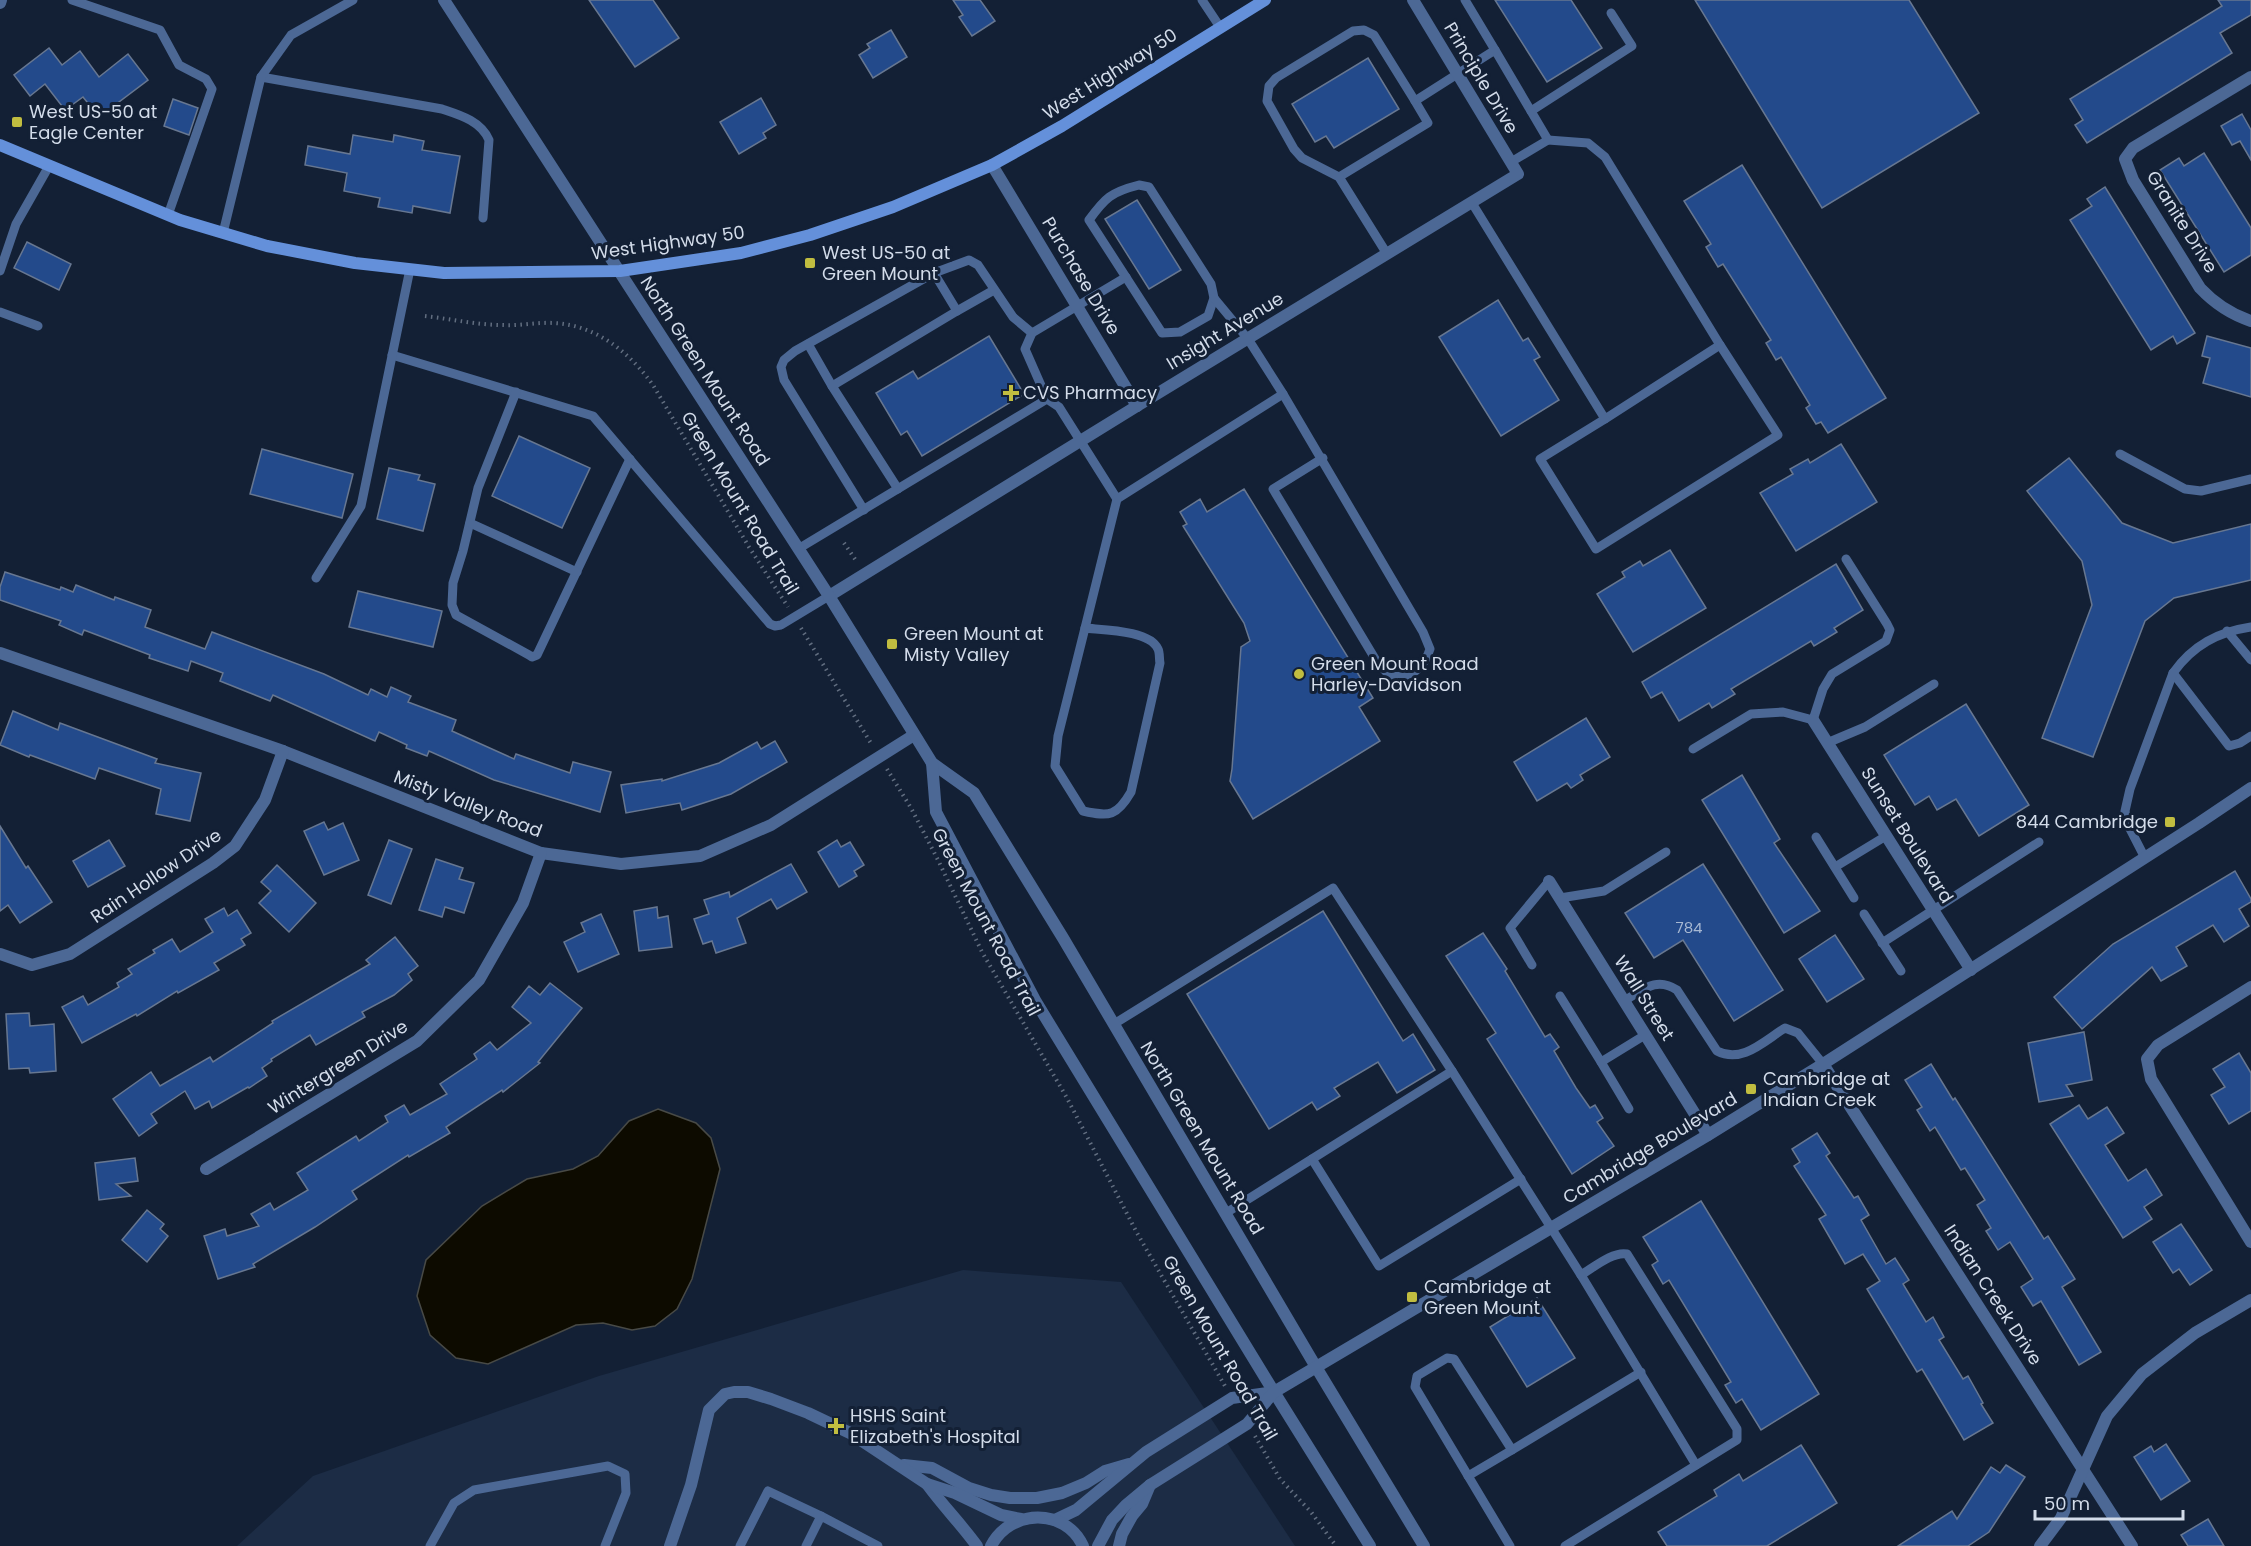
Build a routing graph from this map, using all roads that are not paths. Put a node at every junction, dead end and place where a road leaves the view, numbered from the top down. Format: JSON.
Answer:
{"nodes":[{"id":1,"x":72,"y":0,"type":"edge"},
{"id":2,"x":353,"y":0,"type":"edge"},
{"id":3,"x":444,"y":0,"type":"edge"},
{"id":4,"x":1202,"y":0,"type":"edge"},
{"id":5,"x":1265,"y":0,"type":"edge"},
{"id":6,"x":1413,"y":0,"type":"edge"},
{"id":7,"x":1465,"y":0,"type":"edge"},
{"id":8,"x":1611,"y":13,"type":"dead end"},
{"id":9,"x":1220,"y":27,"type":"junction"},
{"id":10,"x":1495,"y":50,"type":"junction"},
{"id":11,"x":1459,"y":74,"type":"junction"},
{"id":12,"x":261,"y":77,"type":"junction"},
{"id":13,"x":2251,"y":77,"type":"edge"},
{"id":14,"x":1415,"y":101,"type":"junction"},
{"id":15,"x":1531,"y":111,"type":"junction"},
{"id":16,"x":1548,"y":140,"type":"junction"},
{"id":17,"x":0,"y":145,"type":"edge"},
{"id":18,"x":1511,"y":162,"type":"junction"},
{"id":19,"x":49,"y":165,"type":"junction"},
{"id":20,"x":992,"y":165,"type":"junction"},
{"id":21,"x":1518,"y":174,"type":"joint"},
{"id":22,"x":1339,"y":177,"type":"junction"},
{"id":23,"x":1472,"y":203,"type":"junction"},
{"id":24,"x":168,"y":215,"type":"junction"},
{"id":25,"x":483,"y":218,"type":"dead end"},
{"id":26,"x":223,"y":233,"type":"junction"},
{"id":27,"x":1387,"y":254,"type":"junction"},
{"id":28,"x":410,"y":269,"type":"junction"},
{"id":29,"x":620,"y":271,"type":"junction"},
{"id":30,"x":0,"y":272,"type":"edge"},
{"id":31,"x":934,"y":273,"type":"junction"},
{"id":32,"x":1126,"y":277,"type":"junction"},
{"id":33,"x":994,"y":290,"type":"junction"},
{"id":34,"x":1214,"y":298,"type":"junction"},
{"id":35,"x":1078,"y":306,"type":"junction"},
{"id":36,"x":957,"y":311,"type":"junction"},
{"id":37,"x":0,"y":312,"type":"edge"},
{"id":38,"x":2251,"y":321,"type":"edge"},
{"id":39,"x":38,"y":326,"type":"dead end"},
{"id":40,"x":1032,"y":333,"type":"junction"},
{"id":41,"x":1248,"y":339,"type":"junction"},
{"id":42,"x":808,"y":344,"type":"junction"},
{"id":43,"x":1720,"y":345,"type":"junction"},
{"id":44,"x":392,"y":355,"type":"junction"},
{"id":45,"x":832,"y":386,"type":"junction"},
{"id":46,"x":516,"y":392,"type":"junction"},
{"id":47,"x":1283,"y":394,"type":"junction"},
{"id":48,"x":1047,"y":399,"type":"junction"},
{"id":49,"x":1137,"y":406,"type":"junction"},
{"id":50,"x":1605,"y":419,"type":"junction"},
{"id":51,"x":1080,"y":441,"type":"junction"},
{"id":52,"x":2120,"y":454,"type":"dead end"},
{"id":53,"x":1323,"y":458,"type":"junction"},
{"id":54,"x":630,"y":459,"type":"junction"},
{"id":55,"x":2251,"y":479,"type":"edge"},
{"id":56,"x":898,"y":489,"type":"junction"},
{"id":57,"x":1117,"y":499,"type":"junction"},
{"id":58,"x":864,"y":510,"type":"junction"},
{"id":59,"x":470,"y":523,"type":"junction"},
{"id":60,"x":798,"y":549,"type":"junction"},
{"id":61,"x":1846,"y":559,"type":"dead end"},
{"id":62,"x":577,"y":572,"type":"junction"},
{"id":63,"x":316,"y":578,"type":"dead end"},
{"id":64,"x":829,"y":596,"type":"junction"},
{"id":65,"x":2251,"y":627,"type":"edge"},
{"id":66,"x":1085,"y":628,"type":"junction"},
{"id":67,"x":2227,"y":632,"type":"junction"},
{"id":68,"x":0,"y":653,"type":"edge"},
{"id":69,"x":2251,"y":660,"type":"edge"},
{"id":70,"x":2173,"y":673,"type":"junction"},
{"id":71,"x":1934,"y":684,"type":"dead end"},
{"id":72,"x":1813,"y":720,"type":"junction"},
{"id":73,"x":914,"y":735,"type":"junction"},
{"id":74,"x":2251,"y":736,"type":"edge"},
{"id":75,"x":1827,"y":743,"type":"junction"},
{"id":76,"x":1693,"y":749,"type":"dead end"},
{"id":77,"x":283,"y":752,"type":"junction"},
{"id":78,"x":932,"y":763,"type":"junction"},
{"id":79,"x":2251,"y":788,"type":"edge"},
{"id":80,"x":1886,"y":836,"type":"junction"},
{"id":81,"x":1816,"y":837,"type":"dead end"},
{"id":82,"x":2039,"y":842,"type":"dead end"},
{"id":83,"x":1666,"y":852,"type":"dead end"},
{"id":84,"x":541,"y":853,"type":"junction"},
{"id":85,"x":2145,"y":858,"type":"junction"},
{"id":86,"x":1835,"y":867,"type":"junction"},
{"id":87,"x":1549,"y":880,"type":"joint"},
{"id":88,"x":1560,"y":898,"type":"junction"},
{"id":89,"x":1854,"y":898,"type":"dead end"},
{"id":90,"x":1933,"y":910,"type":"junction"},
{"id":91,"x":1864,"y":914,"type":"dead end"},
{"id":92,"x":1882,"y":943,"type":"junction"},
{"id":93,"x":0,"y":954,"type":"edge"},
{"id":94,"x":1532,"y":965,"type":"dead end"},
{"id":95,"x":1971,"y":970,"type":"junction"},
{"id":96,"x":1901,"y":972,"type":"dead end"},
{"id":97,"x":2251,"y":987,"type":"edge"},
{"id":98,"x":1560,"y":996,"type":"dead end"},
{"id":99,"x":1624,"y":1001,"type":"junction"},
{"id":100,"x":1114,"y":1024,"type":"junction"},
{"id":101,"x":1645,"y":1035,"type":"junction"},
{"id":102,"x":1601,"y":1062,"type":"junction"},
{"id":103,"x":1823,"y":1064,"type":"junction"},
{"id":104,"x":1452,"y":1071,"type":"junction"},
{"id":105,"x":1629,"y":1109,"type":"dead end"},
{"id":106,"x":1708,"y":1135,"type":"junction"},
{"id":107,"x":1312,"y":1159,"type":"junction"},
{"id":108,"x":206,"y":1169,"type":"dead end"},
{"id":109,"x":1521,"y":1179,"type":"junction"},
{"id":110,"x":1226,"y":1213,"type":"junction"},
{"id":111,"x":1552,"y":1228,"type":"junction"},
{"id":112,"x":2251,"y":1242,"type":"edge"},
{"id":113,"x":1581,"y":1275,"type":"junction"},
{"id":114,"x":2251,"y":1300,"type":"edge"},
{"id":115,"x":1316,"y":1367,"type":"junction"},
{"id":116,"x":1641,"y":1372,"type":"junction"},
{"id":117,"x":1274,"y":1392,"type":"junction"},
{"id":118,"x":1512,"y":1450,"type":"junction"},
{"id":119,"x":1129,"y":1464,"type":"junction"},
{"id":120,"x":901,"y":1465,"type":"junction"},
{"id":121,"x":1696,"y":1465,"type":"junction"},
{"id":122,"x":2082,"y":1467,"type":"junction"},
{"id":123,"x":1468,"y":1476,"type":"junction"},
{"id":124,"x":927,"y":1484,"type":"junction"},
{"id":125,"x":1150,"y":1485,"type":"junction"},
{"id":126,"x":821,"y":1516,"type":"junction"},
{"id":127,"x":1021,"y":1519,"type":"junction"},
{"id":128,"x":1055,"y":1520,"type":"junction"},
{"id":129,"x":430,"y":1546,"type":"edge"},
{"id":130,"x":605,"y":1546,"type":"edge"},
{"id":131,"x":670,"y":1546,"type":"edge"},
{"id":132,"x":740,"y":1546,"type":"edge"},
{"id":133,"x":806,"y":1546,"type":"edge"},
{"id":134,"x":878,"y":1546,"type":"edge"},
{"id":135,"x":977,"y":1546,"type":"edge"},
{"id":136,"x":991,"y":1546,"type":"edge"},
{"id":137,"x":1083,"y":1546,"type":"edge"},
{"id":138,"x":1098,"y":1546,"type":"edge"},
{"id":139,"x":1119,"y":1546,"type":"edge"},
{"id":140,"x":1370,"y":1546,"type":"edge"},
{"id":141,"x":1424,"y":1546,"type":"edge"},
{"id":142,"x":1510,"y":1546,"type":"edge"},
{"id":143,"x":1565,"y":1546,"type":"edge"},
{"id":144,"x":2040,"y":1546,"type":"edge"},
{"id":145,"x":2132,"y":1546,"type":"edge"}],
"edges":[{"from":1,"to":24,"type":"lane"},
{"from":2,"to":12,"type":"lane"},
{"from":3,"to":29,"type":"street","name":"North Green Mount Road"},
{"from":4,"to":9,"type":"lane"},
{"from":5,"to":9,"type":"main road","name":"West Highway 50"},
{"from":6,"to":11,"type":"street","name":"Principle Drive"},
{"from":7,"to":10,"type":"lane"},
{"from":8,"to":15,"type":"lane"},
{"from":9,"to":20,"type":"main road","name":"West Highway 50"},
{"from":10,"to":11,"type":"lane"},
{"from":10,"to":15,"type":"lane"},
{"from":11,"to":14,"type":"lane"},
{"from":11,"to":18,"type":"street","name":"Principle Drive"},
{"from":12,"to":25,"type":"lane"},
{"from":12,"to":26,"type":"lane"},
{"from":13,"to":38,"type":"street","name":"Granite Drive"},
{"from":14,"to":22,"type":"lane"},
{"from":14,"to":22,"type":"lane"},
{"from":15,"to":16,"type":"lane"},
{"from":16,"to":18,"type":"lane"},
{"from":16,"to":43,"type":"lane"},
{"from":17,"to":19,"type":"main road","name":"West Highway 50"},
{"from":18,"to":21,"type":"street","name":"Principle Drive"},
{"from":19,"to":24,"type":"main road","name":"West Highway 50"},
{"from":19,"to":30,"type":"lane"},
{"from":20,"to":29,"type":"main road","name":"West Highway 50"},
{"from":20,"to":35,"type":"street","name":"Purchase Drive"},
{"from":21,"to":23,"type":"street","name":"Insight Avenue"},
{"from":22,"to":27,"type":"lane"},
{"from":23,"to":27,"type":"street","name":"Insight Avenue"},
{"from":23,"to":50,"type":"lane"},
{"from":24,"to":26,"type":"main road","name":"West Highway 50"},
{"from":26,"to":28,"type":"main road","name":"West Highway 50"},
{"from":27,"to":41,"type":"street","name":"Insight Avenue"},
{"from":28,"to":29,"type":"main road","name":"West Highway 50"},
{"from":28,"to":44,"type":"lane"},
{"from":29,"to":60,"type":"street","name":"North Green Mount Road"},
{"from":31,"to":33,"type":"lane"},
{"from":31,"to":36,"type":"lane"},
{"from":31,"to":42,"type":"lane"},
{"from":32,"to":34,"type":"lane"},
{"from":32,"to":34,"type":"lane"},
{"from":32,"to":35,"type":"lane"},
{"from":33,"to":36,"type":"lane"},
{"from":33,"to":40,"type":"lane"},
{"from":34,"to":41,"type":"lane"},
{"from":35,"to":40,"type":"lane"},
{"from":35,"to":49,"type":"street","name":"Purchase Drive"},
{"from":36,"to":45,"type":"lane"},
{"from":37,"to":39,"type":"lane"},
{"from":40,"to":48,"type":"lane"},
{"from":41,"to":47,"type":"lane"},
{"from":41,"to":49,"type":"street","name":"Insight Avenue"},
{"from":42,"to":45,"type":"lane"},
{"from":42,"to":58,"type":"lane"},
{"from":43,"to":50,"type":"lane"},
{"from":43,"to":50,"type":"lane"},
{"from":44,"to":46,"type":"lane"},
{"from":44,"to":63,"type":"lane"},
{"from":45,"to":56,"type":"lane"},
{"from":46,"to":54,"type":"lane"},
{"from":46,"to":59,"type":"lane"},
{"from":47,"to":53,"type":"lane"},
{"from":47,"to":57,"type":"lane"},
{"from":48,"to":51,"type":"lane"},
{"from":48,"to":56,"type":"lane"},
{"from":49,"to":51,"type":"street","name":"Insight Avenue"},
{"from":51,"to":57,"type":"lane"},
{"from":51,"to":64,"type":"street","name":"Insight Avenue"},
{"from":52,"to":55,"type":"lane"},
{"from":53,"to":53,"type":"lane"},
{"from":54,"to":62,"type":"lane"},
{"from":54,"to":64,"type":"lane"},
{"from":56,"to":58,"type":"lane"},
{"from":57,"to":66,"type":"lane"},
{"from":58,"to":60,"type":"lane"},
{"from":59,"to":62,"type":"lane"},
{"from":59,"to":62,"type":"lane"},
{"from":60,"to":64,"type":"street","name":"North Green Mount Road"},
{"from":61,"to":72,"type":"lane"},
{"from":64,"to":73,"type":"street","name":"North Green Mount Road"},
{"from":65,"to":67,"type":"lane"},
{"from":66,"to":66,"type":"lane"},
{"from":67,"to":69,"type":"lane"},
{"from":67,"to":70,"type":"lane"},
{"from":68,"to":77,"type":"street","name":"Misty Valley Road"},
{"from":70,"to":74,"type":"lane"},
{"from":70,"to":85,"type":"lane"},
{"from":71,"to":75,"type":"lane"},
{"from":72,"to":75,"type":"street","name":"Sunset Boulevard"},
{"from":72,"to":76,"type":"lane"},
{"from":73,"to":78,"type":"street","name":"North Green Mount Road"},
{"from":73,"to":84,"type":"street","name":"Misty Valley Road"},
{"from":75,"to":80,"type":"street","name":"Sunset Boulevard"},
{"from":77,"to":84,"type":"street","name":"Misty Valley Road"},
{"from":77,"to":93,"type":"street","name":"Rain Hollow Drive"},
{"from":78,"to":100,"type":"street","name":"North Green Mount Road"},
{"from":78,"to":117,"type":"street","name":"North Green Mount Road"},
{"from":79,"to":85,"type":"street","name":"Cambridge Boulevard"},
{"from":80,"to":86,"type":"lane"},
{"from":80,"to":90,"type":"street","name":"Sunset Boulevard"},
{"from":81,"to":86,"type":"lane"},
{"from":82,"to":90,"type":"lane"},
{"from":83,"to":88,"type":"lane"},
{"from":84,"to":108,"type":"street","name":"Wintergreen Drive"},
{"from":85,"to":95,"type":"street","name":"Cambridge Boulevard"},
{"from":86,"to":89,"type":"lane"},
{"from":87,"to":88,"type":"street","name":"Wall Street"},
{"from":87,"to":94,"type":"lane"},
{"from":88,"to":99,"type":"street","name":"Wall Street"},
{"from":90,"to":92,"type":"lane"},
{"from":90,"to":95,"type":"street","name":"Sunset Boulevard"},
{"from":91,"to":92,"type":"lane"},
{"from":92,"to":96,"type":"lane"},
{"from":95,"to":103,"type":"street","name":"Cambridge Boulevard"},
{"from":97,"to":112,"type":"street"},
{"from":98,"to":102,"type":"lane"},
{"from":99,"to":101,"type":"street","name":"Wall Street"},
{"from":99,"to":103,"type":"lane"},
{"from":100,"to":104,"type":"lane"},
{"from":100,"to":110,"type":"street","name":"North Green Mount Road"},
{"from":101,"to":102,"type":"lane"},
{"from":101,"to":106,"type":"street","name":"Wall Street"},
{"from":102,"to":105,"type":"lane"},
{"from":103,"to":106,"type":"street","name":"Cambridge Boulevard"},
{"from":103,"to":122,"type":"street","name":"Indian Creek Drive"},
{"from":104,"to":107,"type":"lane"},
{"from":104,"to":109,"type":"lane"},
{"from":106,"to":111,"type":"street","name":"Cambridge Boulevard"},
{"from":107,"to":109,"type":"lane"},
{"from":107,"to":110,"type":"lane"},
{"from":109,"to":111,"type":"lane"},
{"from":110,"to":115,"type":"street","name":"North Green Mount Road"},
{"from":111,"to":113,"type":"lane"},
{"from":111,"to":115,"type":"street","name":"Cambridge Boulevard"},
{"from":113,"to":116,"type":"lane"},
{"from":113,"to":121,"type":"lane"},
{"from":114,"to":122,"type":"street"},
{"from":115,"to":117,"type":"street","name":"Cambridge Boulevard"},
{"from":115,"to":141,"type":"street","name":"North Green Mount Road"},
{"from":116,"to":118,"type":"lane"},
{"from":116,"to":121,"type":"lane"},
{"from":117,"to":119,"type":"street"},
{"from":117,"to":125,"type":"street"},
{"from":117,"to":140,"type":"street","name":"North Green Mount Road"},
{"from":118,"to":123,"type":"lane"},
{"from":118,"to":123,"type":"lane"},
{"from":119,"to":120,"type":"street"},
{"from":119,"to":128,"type":"street"},
{"from":120,"to":124,"type":"street"},
{"from":120,"to":131,"type":"street"},
{"from":121,"to":143,"type":"lane"},
{"from":122,"to":144,"type":"street"},
{"from":122,"to":145,"type":"street","name":"Indian Creek Drive"},
{"from":123,"to":142,"type":"lane"},
{"from":124,"to":127,"type":"street"},
{"from":124,"to":135,"type":"street"},
{"from":125,"to":138,"type":"street"},
{"from":125,"to":139,"type":"street"},
{"from":126,"to":132,"type":"lane"},
{"from":126,"to":133,"type":"lane"},
{"from":126,"to":134,"type":"lane"},
{"from":127,"to":128,"type":"street"},
{"from":127,"to":136,"type":"street"},
{"from":128,"to":137,"type":"street"},
{"from":129,"to":130,"type":"lane"}]}
